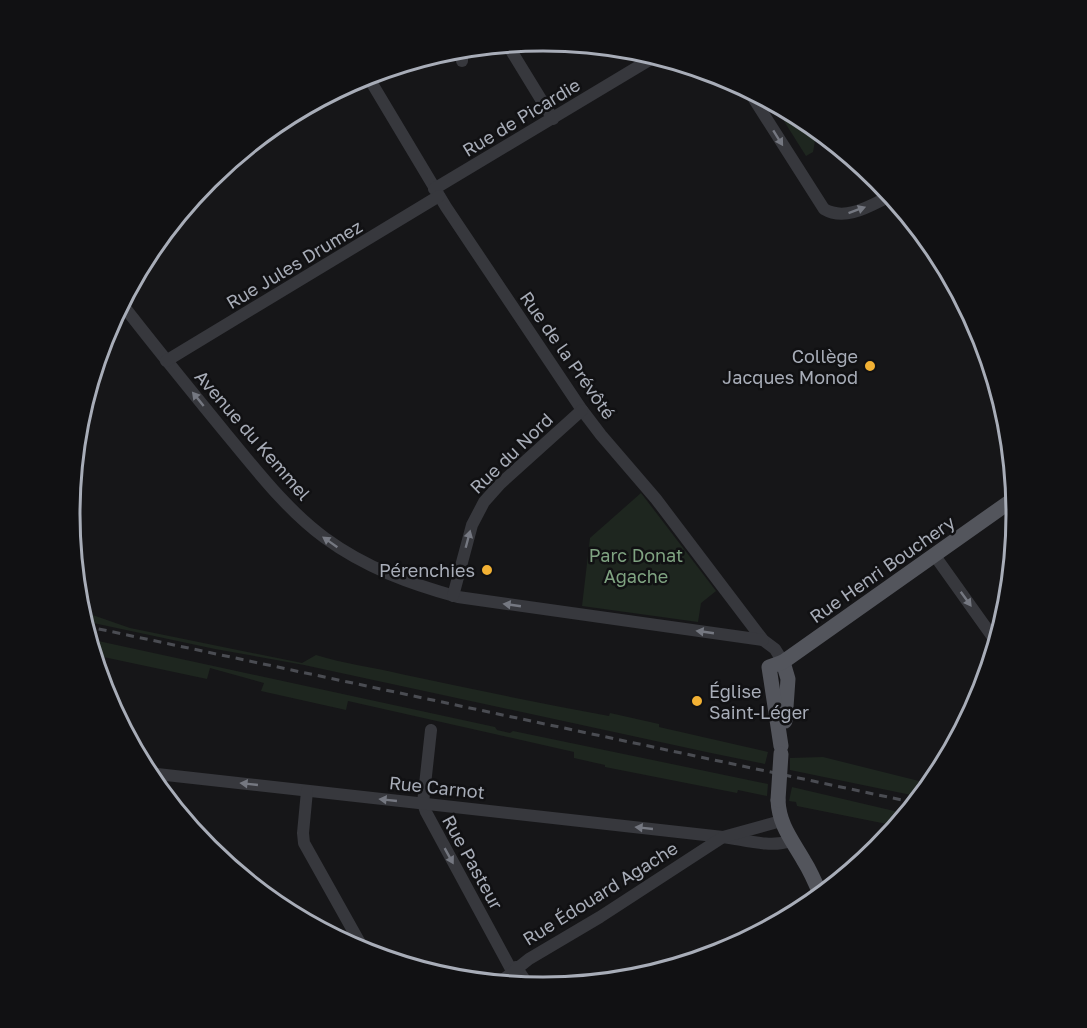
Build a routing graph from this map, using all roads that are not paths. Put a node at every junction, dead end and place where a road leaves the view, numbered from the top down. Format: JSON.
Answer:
{"nodes":[{"id":1,"x":512,"y":52,"type":"edge"},
{"id":2,"x":645,"y":63,"type":"edge"},
{"id":3,"x":372,"y":84,"type":"edge"},
{"id":4,"x":757,"y":104,"type":"edge"},
{"id":5,"x":553,"y":119,"type":"junction"},
{"id":6,"x":437,"y":193,"type":"junction"},
{"id":7,"x":882,"y":199,"type":"edge"},
{"id":8,"x":127,"y":311,"type":"edge"},
{"id":9,"x":166,"y":361,"type":"junction"},
{"id":10,"x":582,"y":410,"type":"junction"},
{"id":11,"x":1006,"y":505,"type":"edge"},
{"id":12,"x":935,"y":556,"type":"junction"},
{"id":13,"x":453,"y":596,"type":"junction"},
{"id":14,"x":991,"y":634,"type":"edge"},
{"id":15,"x":763,"y":640,"type":"junction"},
{"id":16,"x":776,"y":665,"type":"junction"},
{"id":17,"x":430,"y":730,"type":"dead end"},
{"id":18,"x":161,"y":775,"type":"edge"},
{"id":19,"x":307,"y":791,"type":"junction"},
{"id":20,"x":423,"y":803,"type":"junction"},
{"id":21,"x":780,"y":821,"type":"junction"},
{"id":22,"x":723,"y":837,"type":"junction"},
{"id":23,"x":791,"y":841,"type":"junction"},
{"id":24,"x":817,"y":887,"type":"edge"},
{"id":25,"x":350,"y":934,"type":"edge"},
{"id":26,"x":514,"y":969,"type":"junction"},
{"id":27,"x":507,"y":975,"type":"edge"},
{"id":28,"x":520,"y":976,"type":"edge"}],
"edges":[{"from":1,"to":5,"type":"street"},
{"from":2,"to":5,"type":"street","name":"Rue de Picardie"},
{"from":3,"to":6,"type":"street","name":"Rue de la Prévôté"},
{"from":4,"to":7,"type":"street","one_way":true},
{"from":5,"to":6,"type":"street","name":"Rue de Picardie"},
{"from":6,"to":9,"type":"street","name":"Rue Jules Drumez"},
{"from":6,"to":10,"type":"street","name":"Rue de la Prévôté"},
{"from":8,"to":9,"type":"street","name":"Avenue du Kemmel"},
{"from":13,"to":9,"type":"street","name":"Avenue du Kemmel","one_way":true},
{"from":13,"to":10,"type":"street","name":"Rue du Nord","one_way":true},
{"from":10,"to":15,"type":"street","name":"Rue de la Prévôté"},
{"from":11,"to":12,"type":"main road","name":"Rue Henri Bouchery"},
{"from":12,"to":14,"type":"street","one_way":true},
{"from":12,"to":16,"type":"main road","name":"Rue Henri Bouchery"},
{"from":15,"to":13,"type":"street","name":"Avenue du Kemmel","one_way":true},
{"from":15,"to":16,"type":"street"},
{"from":16,"to":21,"type":"main road","bridge":true},
{"from":17,"to":20,"type":"street","name":"Rue Pasteur"},
{"from":19,"to":18,"type":"street","name":"Rue Carnot","one_way":true},
{"from":20,"to":19,"type":"street","name":"Rue Carnot","one_way":true},
{"from":19,"to":25,"type":"street"},
{"from":22,"to":20,"type":"street","name":"Rue Carnot","one_way":true},
{"from":20,"to":26,"type":"street","name":"Rue Pasteur","one_way":true},
{"from":21,"to":22,"type":"street","name":"Rue Carnot"},
{"from":21,"to":23,"type":"main road"},
{"from":22,"to":23,"type":"street","name":"Rue Carnot"},
{"from":22,"to":26,"type":"street","name":"Rue Édouard Agache"},
{"from":23,"to":24,"type":"main road"},
{"from":26,"to":27,"type":"street","name":"Rue Édouard Agache"},
{"from":26,"to":28,"type":"street","name":"Rue Pasteur"}]}
